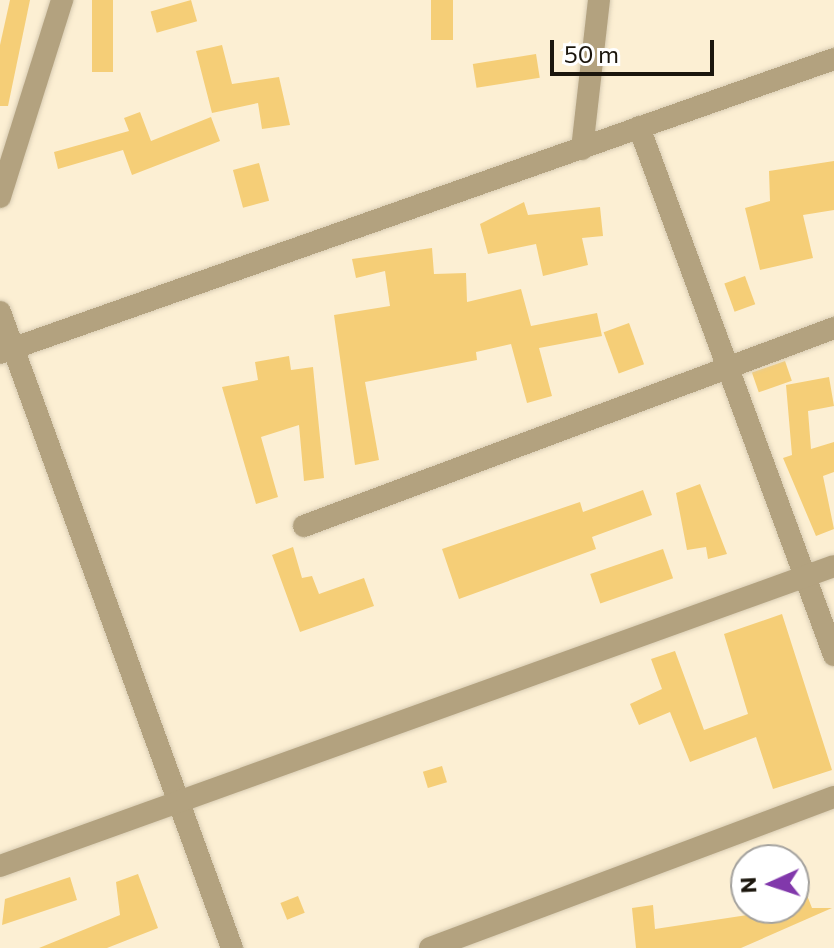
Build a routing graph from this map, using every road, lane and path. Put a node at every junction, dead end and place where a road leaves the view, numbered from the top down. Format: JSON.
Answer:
{"nodes":[{"id":1,"x":62,"y":0,"type":"edge"},
{"id":2,"x":599,"y":0,"type":"edge"},
{"id":3,"x":834,"y":59,"type":"edge"},
{"id":4,"x":639,"y":127,"type":"junction"},
{"id":5,"x":582,"y":149,"type":"junction"},
{"id":6,"x":0,"y":197,"type":"edge"},
{"id":7,"x":0,"y":312,"type":"edge"},
{"id":8,"x":834,"y":328,"type":"edge"},
{"id":9,"x":7,"y":351,"type":"edge"},
{"id":10,"x":730,"y":367,"type":"junction"},
{"id":11,"x":304,"y":526,"type":"dead end"},
{"id":12,"x":834,"y":566,"type":"edge"},
{"id":13,"x":806,"y":576,"type":"junction"},
{"id":14,"x":834,"y":655,"type":"edge"},
{"id":15,"x":834,"y":797,"type":"edge"},
{"id":16,"x":179,"y":806,"type":"junction"},
{"id":17,"x":0,"y":866,"type":"edge"},
{"id":18,"x":232,"y":948,"type":"edge"},
{"id":19,"x":430,"y":948,"type":"edge"}],
"edges":[{"from":1,"to":6,"type":"street"},
{"from":2,"to":5,"type":"street"},
{"from":3,"to":4,"type":"street"},
{"from":4,"to":5,"type":"street"},
{"from":4,"to":10,"type":"street"},
{"from":5,"to":9,"type":"street"},
{"from":7,"to":9,"type":"street"},
{"from":8,"to":10,"type":"street"},
{"from":9,"to":16,"type":"street"},
{"from":10,"to":11,"type":"street"},
{"from":10,"to":13,"type":"street"},
{"from":12,"to":13,"type":"street"},
{"from":13,"to":14,"type":"street"},
{"from":13,"to":16,"type":"street"},
{"from":15,"to":19,"type":"street"},
{"from":16,"to":17,"type":"street"},
{"from":16,"to":18,"type":"street"}]}
